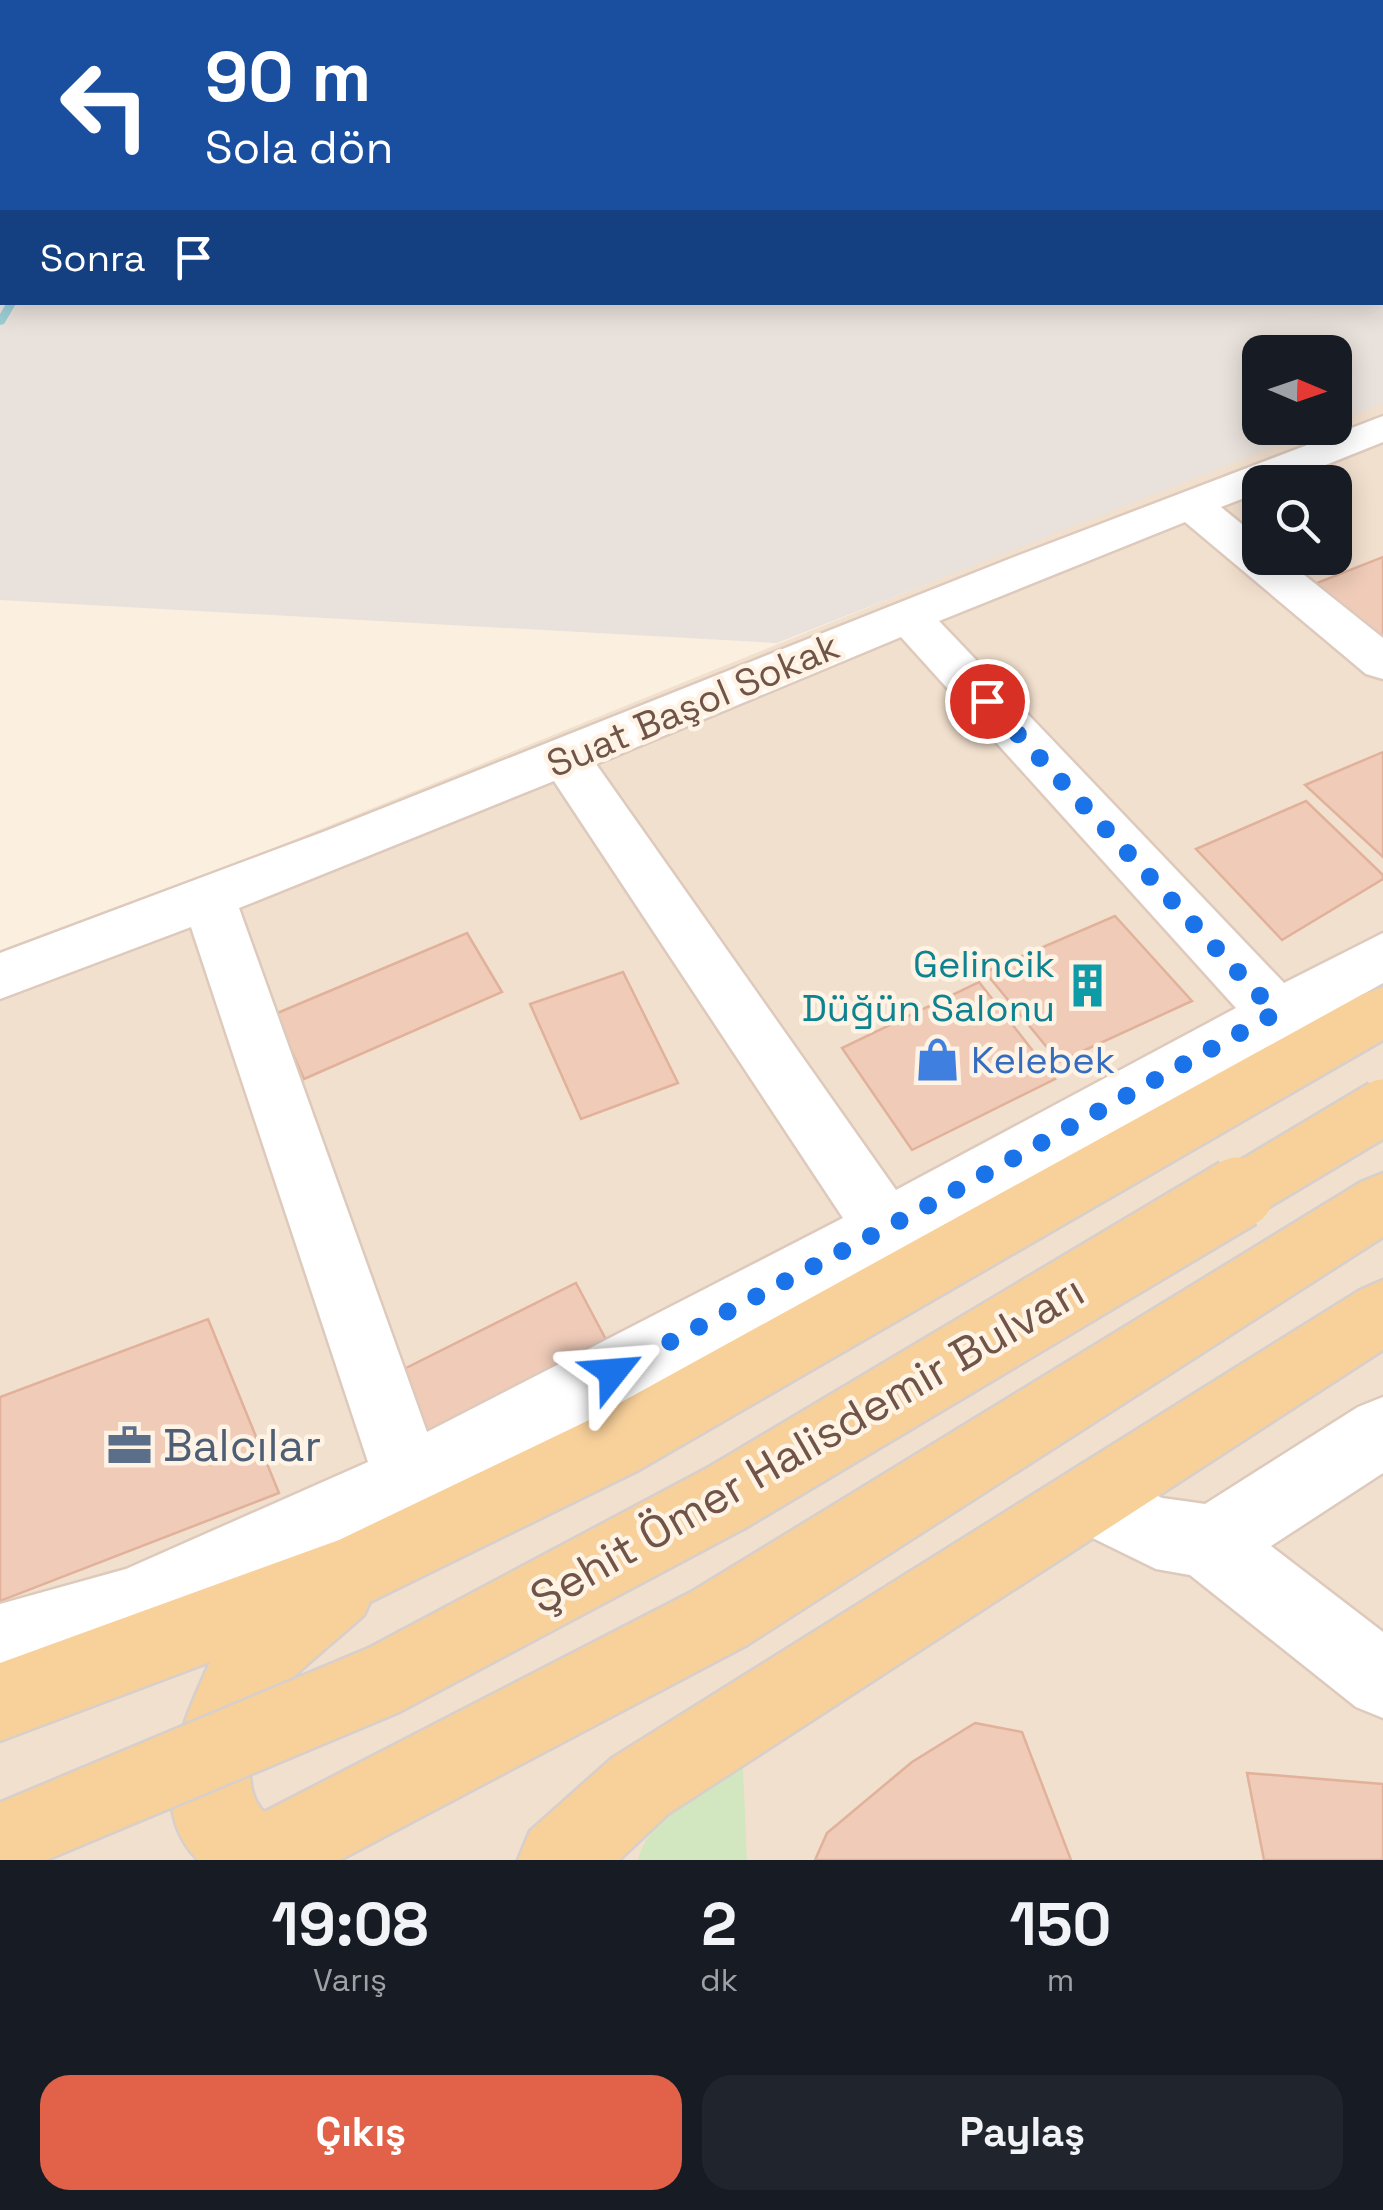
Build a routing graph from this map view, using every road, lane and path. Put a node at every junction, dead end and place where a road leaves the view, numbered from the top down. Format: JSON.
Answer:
{"nodes":[{"id":1,"x":1383,"y":428,"type":"edge"},
{"id":2,"x":1191,"y":505,"type":"junction"},
{"id":3,"x":908,"y":616,"type":"junction"},
{"id":4,"x":1383,"y":664,"type":"edge"},
{"id":5,"x":566,"y":758,"type":"junction"},
{"id":6,"x":209,"y":900,"type":"junction"},
{"id":7,"x":1383,"y":956,"type":"edge"},
{"id":8,"x":0,"y":976,"type":"edge"},
{"id":9,"x":1383,"y":1011,"type":"edge"},
{"id":10,"x":1276,"y":1013,"type":"junction"},
{"id":11,"x":1383,"y":1107,"type":"edge"},
{"id":12,"x":1383,"y":1202,"type":"edge"},
{"id":13,"x":886,"y":1228,"type":"junction"},
{"id":14,"x":1383,"y":1312,"type":"edge"},
{"id":15,"x":1383,"y":1432,"type":"edge"},
{"id":16,"x":409,"y":1480,"type":"junction"},
{"id":17,"x":1092,"y":1500,"type":"junction"},
{"id":18,"x":1206,"y":1541,"type":"junction"},
{"id":19,"x":354,"y":1572,"type":"junction"},
{"id":20,"x":0,"y":1642,"type":"edge"},
{"id":21,"x":1383,"y":1680,"type":"edge"},
{"id":22,"x":0,"y":1702,"type":"edge"},
{"id":23,"x":0,"y":1842,"type":"edge"},
{"id":24,"x":570,"y":1858,"type":"edge"},
{"id":25,"x":255,"y":1860,"type":"edge"}],
"edges":[{"from":1,"to":2,"type":"street","name":"Suat Başol Sokak"},
{"from":2,"to":3,"type":"street","name":"Suat Başol Sokak"},
{"from":2,"to":4,"type":"street"},
{"from":3,"to":5,"type":"street","name":"Suat Başol Sokak"},
{"from":3,"to":10,"type":"street"},
{"from":5,"to":6,"type":"street","name":"Suat Başol Sokak"},
{"from":5,"to":13,"type":"street"},
{"from":6,"to":8,"type":"street","name":"Suat Başol Sokak"},
{"from":6,"to":16,"type":"street"},
{"from":7,"to":10,"type":"street"},
{"from":9,"to":19,"type":"main road"},
{"from":10,"to":13,"type":"street"},
{"from":11,"to":23,"type":"main road","name":"Şehit Ömer Halisdemir Bulvarı","bridge":true},
{"from":12,"to":25,"type":"main road"},
{"from":13,"to":16,"type":"street"},
{"from":14,"to":17,"type":"main road"},
{"from":15,"to":18,"type":"street"},
{"from":16,"to":20,"type":"street"},
{"from":17,"to":18,"type":"street"},
{"from":17,"to":24,"type":"main road"},
{"from":18,"to":21,"type":"street"},
{"from":19,"to":22,"type":"main road"},
{"from":19,"to":25,"type":"main road"}]}
